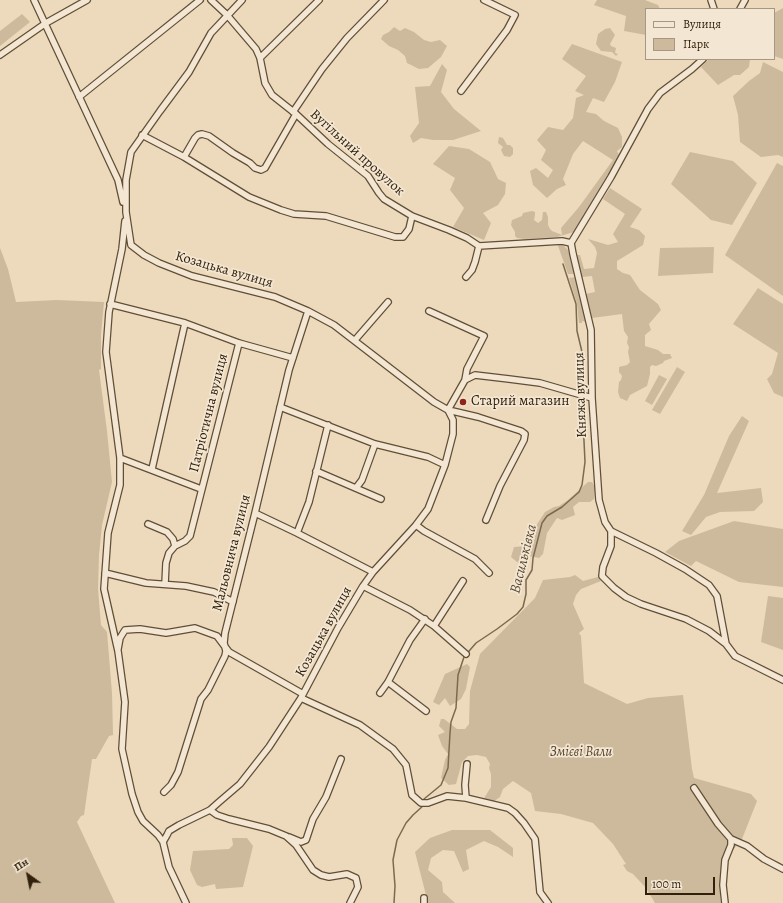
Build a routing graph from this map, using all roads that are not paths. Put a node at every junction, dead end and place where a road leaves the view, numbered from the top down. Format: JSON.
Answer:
{"nodes":[{"id":1,"x":34,"y":0,"type":"edge"},
{"id":2,"x":87,"y":0,"type":"edge"},
{"id":3,"x":200,"y":0,"type":"edge"},
{"id":4,"x":211,"y":0,"type":"edge"},
{"id":5,"x":242,"y":0,"type":"edge"},
{"id":6,"x":319,"y":0,"type":"edge"},
{"id":7,"x":384,"y":0,"type":"edge"},
{"id":8,"x":484,"y":0,"type":"edge"},
{"id":9,"x":227,"y":15,"type":"junction"},
{"id":10,"x":46,"y":24,"type":"junction"},
{"id":11,"x":0,"y":56,"type":"edge"},
{"id":12,"x":260,"y":58,"type":"junction"},
{"id":13,"x":702,"y":60,"type":"edge"},
{"id":14,"x":461,"y":91,"type":"dead end"},
{"id":15,"x":79,"y":97,"type":"junction"},
{"id":16,"x":294,"y":113,"type":"junction"},
{"id":17,"x":142,"y":135,"type":"junction"},
{"id":18,"x":184,"y":157,"type":"junction"},
{"id":19,"x":118,"y":180,"type":"junction"},
{"id":20,"x":126,"y":180,"type":"junction"},
{"id":21,"x":126,"y":212,"type":"junction"},
{"id":22,"x":412,"y":216,"type":"junction"},
{"id":23,"x":571,"y":243,"type":"junction"},
{"id":24,"x":131,"y":245,"type":"junction"},
{"id":25,"x":479,"y":246,"type":"junction"},
{"id":26,"x":122,"y":249,"type":"junction"},
{"id":27,"x":466,"y":277,"type":"dead end"},
{"id":28,"x":388,"y":302,"type":"dead end"},
{"id":29,"x":110,"y":304,"type":"junction"},
{"id":30,"x":308,"y":311,"type":"junction"},
{"id":31,"x":429,"y":311,"type":"dead end"},
{"id":32,"x":185,"y":323,"type":"junction"},
{"id":33,"x":355,"y":340,"type":"junction"},
{"id":34,"x":239,"y":343,"type":"junction"},
{"id":35,"x":293,"y":358,"type":"junction"},
{"id":36,"x":465,"y":380,"type":"junction"},
{"id":37,"x":592,"y":398,"type":"junction"},
{"id":38,"x":280,"y":408,"type":"junction"},
{"id":39,"x":448,"y":410,"type":"junction"},
{"id":40,"x":328,"y":425,"type":"junction"},
{"id":41,"x":375,"y":444,"type":"junction"},
{"id":42,"x":120,"y":458,"type":"junction"},
{"id":43,"x":445,"y":465,"type":"junction"},
{"id":44,"x":152,"y":469,"type":"junction"},
{"id":45,"x":316,"y":471,"type":"junction"},
{"id":46,"x":356,"y":488,"type":"junction"},
{"id":47,"x":202,"y":489,"type":"junction"},
{"id":48,"x":381,"y":499,"type":"dead end"},
{"id":49,"x":255,"y":513,"type":"junction"},
{"id":50,"x":486,"y":520,"type":"dead end"},
{"id":51,"x":148,"y":524,"type":"dead end"},
{"id":52,"x":416,"y":525,"type":"junction"},
{"id":53,"x":611,"y":531,"type":"junction"},
{"id":54,"x":297,"y":533,"type":"junction"},
{"id":55,"x":175,"y":546,"type":"junction"},
{"id":56,"x":373,"y":572,"type":"junction"},
{"id":57,"x":105,"y":573,"type":"junction"},
{"id":58,"x":489,"y":573,"type":"dead end"},
{"id":59,"x":463,"y":581,"type":"dead end"},
{"id":60,"x":165,"y":584,"type":"junction"},
{"id":61,"x":363,"y":586,"type":"junction"},
{"id":62,"x":233,"y":602,"type":"junction"},
{"id":63,"x":425,"y":619,"type":"junction"},
{"id":64,"x":434,"y":626,"type":"junction"},
{"id":65,"x":224,"y":643,"type":"junction"},
{"id":66,"x":726,"y":644,"type":"junction"},
{"id":67,"x":118,"y":651,"type":"junction"},
{"id":68,"x":466,"y":654,"type":"dead end"},
{"id":69,"x":783,"y":680,"type":"edge"},
{"id":70,"x":388,"y":682,"type":"junction"},
{"id":71,"x":380,"y":693,"type":"dead end"},
{"id":72,"x":302,"y":696,"type":"junction"},
{"id":73,"x":426,"y":711,"type":"dead end"},
{"id":74,"x":341,"y":759,"type":"dead end"},
{"id":75,"x":467,"y":764,"type":"dead end"},
{"id":76,"x":694,"y":788,"type":"dead end"},
{"id":77,"x":164,"y":792,"type":"dead end"},
{"id":78,"x":466,"y":798,"type":"junction"},
{"id":79,"x":210,"y":810,"type":"junction"},
{"id":80,"x":286,"y":836,"type":"junction"},
{"id":81,"x":731,"y":839,"type":"junction"},
{"id":82,"x":163,"y":842,"type":"junction"},
{"id":83,"x":783,"y":869,"type":"edge"},
{"id":84,"x":186,"y":903,"type":"edge"},
{"id":85,"x":350,"y":903,"type":"edge"},
{"id":86,"x":548,"y":903,"type":"edge"},
{"id":87,"x":725,"y":903,"type":"edge"}],
"edges":[{"from":1,"to":10,"type":"street"},
{"from":2,"to":10,"type":"street"},
{"from":3,"to":15,"type":"street"},
{"from":4,"to":9,"type":"street","name":"Вугільний провулок"},
{"from":5,"to":9,"type":"street"},
{"from":6,"to":12,"type":"street"},
{"from":7,"to":16,"type":"street"},
{"from":8,"to":14,"type":"street"},
{"from":9,"to":12,"type":"street","name":"Вугільний провулок"},
{"from":9,"to":17,"type":"street"},
{"from":10,"to":11,"type":"street"},
{"from":10,"to":15,"type":"street"},
{"from":12,"to":16,"type":"street","name":"Вугільний провулок"},
{"from":13,"to":23,"type":"street"},
{"from":15,"to":19,"type":"street"},
{"from":16,"to":18,"type":"street"},
{"from":16,"to":22,"type":"street","name":"Вугільний провулок"},
{"from":17,"to":18,"type":"street"},
{"from":17,"to":20,"type":"street"},
{"from":18,"to":22,"type":"street"},
{"from":19,"to":20,"type":"street"},
{"from":19,"to":21,"type":"street"},
{"from":20,"to":21,"type":"street"},
{"from":21,"to":24,"type":"street"},
{"from":21,"to":26,"type":"street"},
{"from":22,"to":25,"type":"street","name":"Вугільний провулок"},
{"from":23,"to":25,"type":"street"},
{"from":23,"to":37,"type":"street","name":"Княжа вулиця"},
{"from":24,"to":26,"type":"street"},
{"from":24,"to":30,"type":"street","name":"Козацька вулиця"},
{"from":25,"to":27,"type":"street"},
{"from":26,"to":29,"type":"street"},
{"from":28,"to":33,"type":"street"},
{"from":29,"to":32,"type":"street","name":"Патріотична вулиця"},
{"from":29,"to":42,"type":"street"},
{"from":30,"to":33,"type":"street","name":"Козацька вулиця"},
{"from":30,"to":35,"type":"street","name":"Мальовнича вулиця"},
{"from":31,"to":36,"type":"street"},
{"from":32,"to":34,"type":"street","name":"Патріотична вулиця"},
{"from":32,"to":44,"type":"street"},
{"from":33,"to":39,"type":"street","name":"Козацька вулиця"},
{"from":34,"to":35,"type":"street","name":"Патріотична вулиця"},
{"from":34,"to":47,"type":"street","name":"Патріотична вулиця"},
{"from":35,"to":38,"type":"street","name":"Мальовнича вулиця"},
{"from":36,"to":37,"type":"street"},
{"from":36,"to":39,"type":"street"},
{"from":37,"to":53,"type":"street","name":"Княжа вулиця"},
{"from":38,"to":40,"type":"street"},
{"from":38,"to":49,"type":"street","name":"Мальовнича вулиця"},
{"from":39,"to":43,"type":"street","name":"Козацька вулиця"},
{"from":39,"to":50,"type":"street"},
{"from":40,"to":41,"type":"street"},
{"from":40,"to":45,"type":"street"},
{"from":41,"to":43,"type":"street"},
{"from":41,"to":46,"type":"street"},
{"from":42,"to":44,"type":"street","name":"Патріотична вулиця"},
{"from":42,"to":57,"type":"street"},
{"from":43,"to":52,"type":"street","name":"Козацька вулиця"},
{"from":44,"to":47,"type":"street","name":"Патріотична вулиця"},
{"from":45,"to":46,"type":"street"},
{"from":45,"to":54,"type":"street"},
{"from":46,"to":48,"type":"street"},
{"from":47,"to":55,"type":"street","name":"Патріотична вулиця"},
{"from":49,"to":54,"type":"street"},
{"from":49,"to":62,"type":"street","name":"Мальовнича вулиця"},
{"from":51,"to":55,"type":"street"},
{"from":52,"to":56,"type":"street","name":"Козацька вулиця"},
{"from":52,"to":58,"type":"street"},
{"from":53,"to":66,"type":"street"},
{"from":53,"to":66,"type":"street"},
{"from":54,"to":56,"type":"street"},
{"from":55,"to":60,"type":"street","name":"Патріотична вулиця"},
{"from":56,"to":61,"type":"street","name":"Козацька вулиця"},
{"from":57,"to":60,"type":"street"},
{"from":57,"to":67,"type":"street"},
{"from":59,"to":64,"type":"street"},
{"from":60,"to":62,"type":"street"},
{"from":61,"to":63,"type":"street"},
{"from":61,"to":72,"type":"street","name":"Козацька вулиця"},
{"from":62,"to":65,"type":"street","name":"Мальовнича вулиця"},
{"from":63,"to":64,"type":"street"},
{"from":63,"to":70,"type":"street"},
{"from":64,"to":68,"type":"street"},
{"from":65,"to":67,"type":"street"},
{"from":65,"to":72,"type":"street"},
{"from":65,"to":77,"type":"street","name":"Мальовнича вулиця"},
{"from":66,"to":69,"type":"street"},
{"from":67,"to":82,"type":"street"},
{"from":70,"to":71,"type":"street"},
{"from":70,"to":73,"type":"street"},
{"from":72,"to":78,"type":"street"},
{"from":72,"to":79,"type":"street","name":"Козацька вулиця"},
{"from":74,"to":80,"type":"street"},
{"from":75,"to":78,"type":"street"},
{"from":76,"to":81,"type":"street"},
{"from":78,"to":86,"type":"street"},
{"from":79,"to":80,"type":"street"},
{"from":79,"to":82,"type":"street","name":"Козацька вулиця"},
{"from":80,"to":85,"type":"street"},
{"from":81,"to":83,"type":"street"},
{"from":81,"to":87,"type":"street"},
{"from":82,"to":84,"type":"street"}]}
